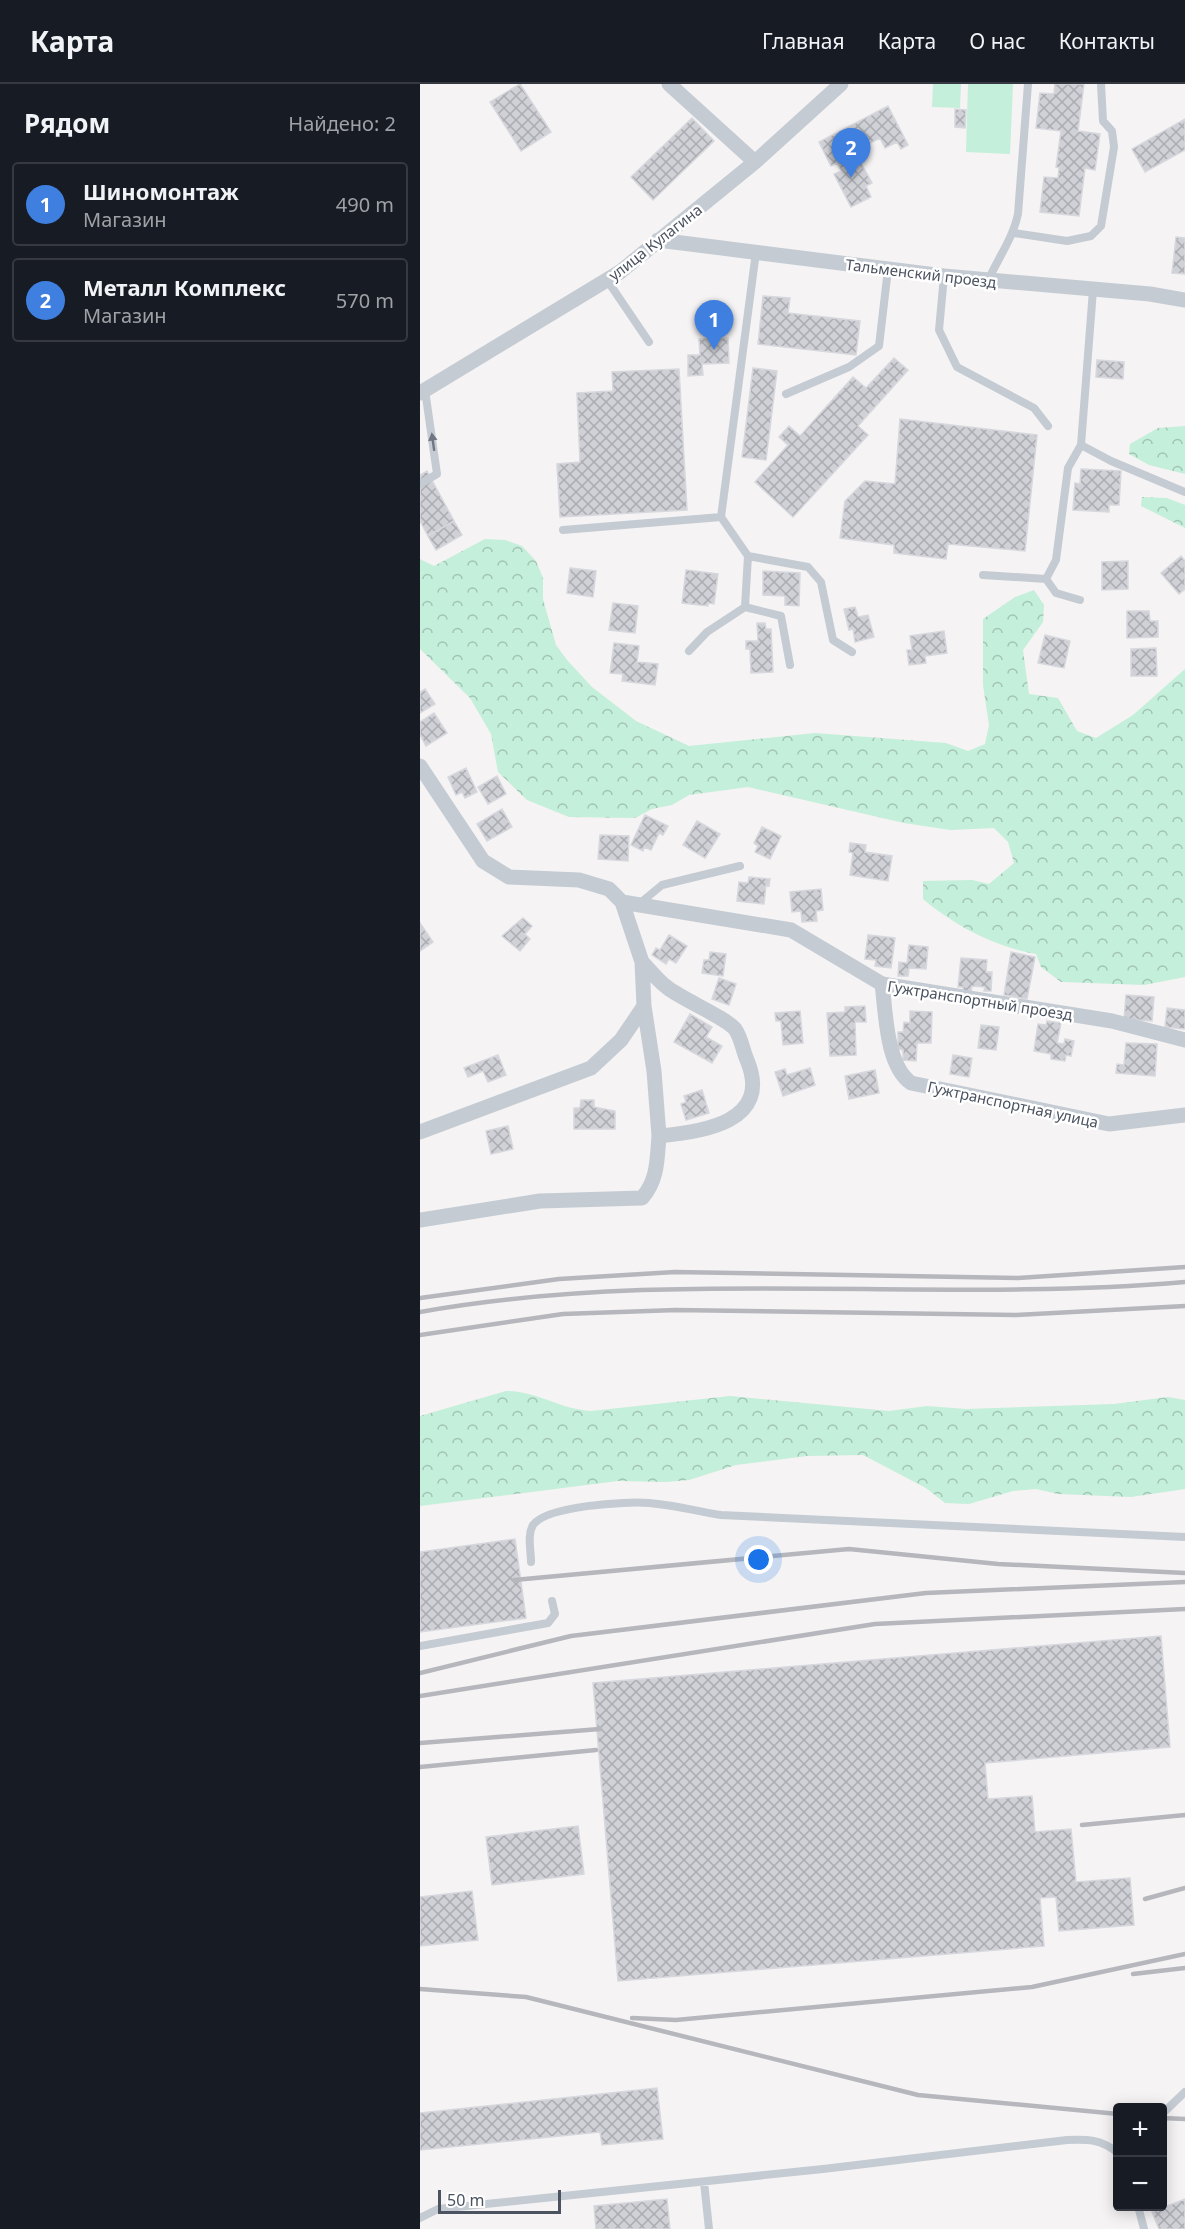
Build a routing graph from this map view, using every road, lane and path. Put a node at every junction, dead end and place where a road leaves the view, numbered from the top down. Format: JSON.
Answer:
{"nodes":[{"id":1,"x":669,"y":84,"type":"edge"},
{"id":2,"x":841,"y":84,"type":"edge"},
{"id":3,"x":1028,"y":84,"type":"edge"},
{"id":4,"x":1101,"y":84,"type":"edge"},
{"id":5,"x":755,"y":162,"type":"junction"},
{"id":6,"x":1014,"y":233,"type":"junction"},
{"id":7,"x":658,"y":240,"type":"junction"},
{"id":8,"x":756,"y":252,"type":"junction"},
{"id":9,"x":888,"y":269,"type":"junction"},
{"id":10,"x":944,"y":276,"type":"junction"},
{"id":11,"x":607,"y":280,"type":"junction"},
{"id":12,"x":988,"y":281,"type":"junction"},
{"id":13,"x":1093,"y":290,"type":"junction"},
{"id":14,"x":1185,"y":300,"type":"edge"},
{"id":15,"x":649,"y":342,"type":"dead end"},
{"id":16,"x":422,"y":387,"type":"edge"},
{"id":17,"x":786,"y":394,"type":"dead end"},
{"id":18,"x":1048,"y":426,"type":"dead end"},
{"id":19,"x":1081,"y":445,"type":"junction"},
{"id":20,"x":420,"y":484,"type":"edge"},
{"id":21,"x":1185,"y":492,"type":"edge"},
{"id":22,"x":722,"y":517,"type":"junction"},
{"id":23,"x":563,"y":530,"type":"dead end"},
{"id":24,"x":748,"y":556,"type":"junction"},
{"id":25,"x":983,"y":575,"type":"dead end"},
{"id":26,"x":1046,"y":579,"type":"junction"},
{"id":27,"x":1080,"y":600,"type":"dead end"},
{"id":28,"x":745,"y":607,"type":"junction"},
{"id":29,"x":689,"y":651,"type":"dead end"},
{"id":30,"x":852,"y":652,"type":"dead end"},
{"id":31,"x":790,"y":665,"type":"dead end"},
{"id":32,"x":420,"y":766,"type":"edge"},
{"id":33,"x":740,"y":866,"type":"dead end"},
{"id":34,"x":622,"y":902,"type":"junction"},
{"id":35,"x":638,"y":905,"type":"junction"},
{"id":36,"x":642,"y":962,"type":"junction"},
{"id":37,"x":882,"y":984,"type":"junction"},
{"id":38,"x":644,"y":1006,"type":"junction"},
{"id":39,"x":1185,"y":1040,"type":"edge"},
{"id":40,"x":1185,"y":1115,"type":"edge"},
{"id":41,"x":420,"y":1132,"type":"edge"},
{"id":42,"x":659,"y":1136,"type":"junction"},
{"id":43,"x":420,"y":1220,"type":"edge"},
{"id":44,"x":1185,"y":1538,"type":"edge"},
{"id":45,"x":531,"y":1562,"type":"dead end"},
{"id":46,"x":552,"y":1601,"type":"dead end"},
{"id":47,"x":420,"y":1646,"type":"edge"},
{"id":48,"x":1185,"y":2092,"type":"edge"},
{"id":49,"x":1167,"y":2109,"type":"edge"},
{"id":50,"x":1113,"y":2149,"type":"edge"},
{"id":51,"x":704,"y":2182,"type":"junction"},
{"id":52,"x":1139,"y":2211,"type":"edge"},
{"id":53,"x":420,"y":2218,"type":"edge"},
{"id":54,"x":709,"y":2229,"type":"edge"},
{"id":55,"x":1144,"y":2229,"type":"edge"}],
"edges":[{"from":1,"to":5,"type":"street"},
{"from":2,"to":5,"type":"street","name":"улица Кулагина"},
{"from":3,"to":6,"type":"lane"},
{"from":4,"to":6,"type":"lane"},
{"from":5,"to":7,"type":"street","name":"улица Кулагина"},
{"from":6,"to":12,"type":"lane"},
{"from":7,"to":8,"type":"street","name":"Тальменский проезд"},
{"from":7,"to":11,"type":"street","name":"улица Кулагина"},
{"from":8,"to":9,"type":"street","name":"Тальменский проезд"},
{"from":8,"to":22,"type":"lane"},
{"from":9,"to":10,"type":"street","name":"Тальменский проезд"},
{"from":9,"to":17,"type":"lane"},
{"from":10,"to":12,"type":"street","name":"Тальменский проезд"},
{"from":10,"to":18,"type":"lane"},
{"from":11,"to":15,"type":"lane"},
{"from":11,"to":16,"type":"street","name":"улица Кулагина"},
{"from":12,"to":13,"type":"street","name":"Тальменский проезд"},
{"from":13,"to":14,"type":"street","name":"Тальменский проезд"},
{"from":13,"to":19,"type":"lane"},
{"from":20,"to":16,"type":"lane","one_way":true},
{"from":19,"to":21,"type":"lane"},
{"from":19,"to":26,"type":"lane"},
{"from":22,"to":23,"type":"lane"},
{"from":22,"to":24,"type":"lane"},
{"from":24,"to":28,"type":"lane"},
{"from":24,"to":30,"type":"lane"},
{"from":25,"to":26,"type":"lane"},
{"from":26,"to":27,"type":"lane"},
{"from":28,"to":29,"type":"lane"},
{"from":28,"to":31,"type":"lane"},
{"from":32,"to":34,"type":"street","name":"Гужтранспортный проезд"},
{"from":33,"to":35,"type":"lane"},
{"from":34,"to":35,"type":"street","name":"Гужтранспортный проезд"},
{"from":34,"to":36,"type":"street"},
{"from":35,"to":37,"type":"street","name":"Гужтранспортный проезд"},
{"from":36,"to":38,"type":"street"},
{"from":36,"to":42,"type":"street"},
{"from":37,"to":39,"type":"street","name":"Гужтранспортный проезд"},
{"from":37,"to":40,"type":"street","name":"Гужтранспортная улица"},
{"from":38,"to":41,"type":"street"},
{"from":38,"to":42,"type":"street"},
{"from":42,"to":43,"type":"street"},
{"from":44,"to":45,"type":"lane"},
{"from":46,"to":47,"type":"lane"},
{"from":48,"to":49,"type":"lane"},
{"from":50,"to":51,"type":"lane"},
{"from":51,"to":53,"type":"lane"},
{"from":51,"to":54,"type":"lane"},
{"from":52,"to":55,"type":"lane"}]}
